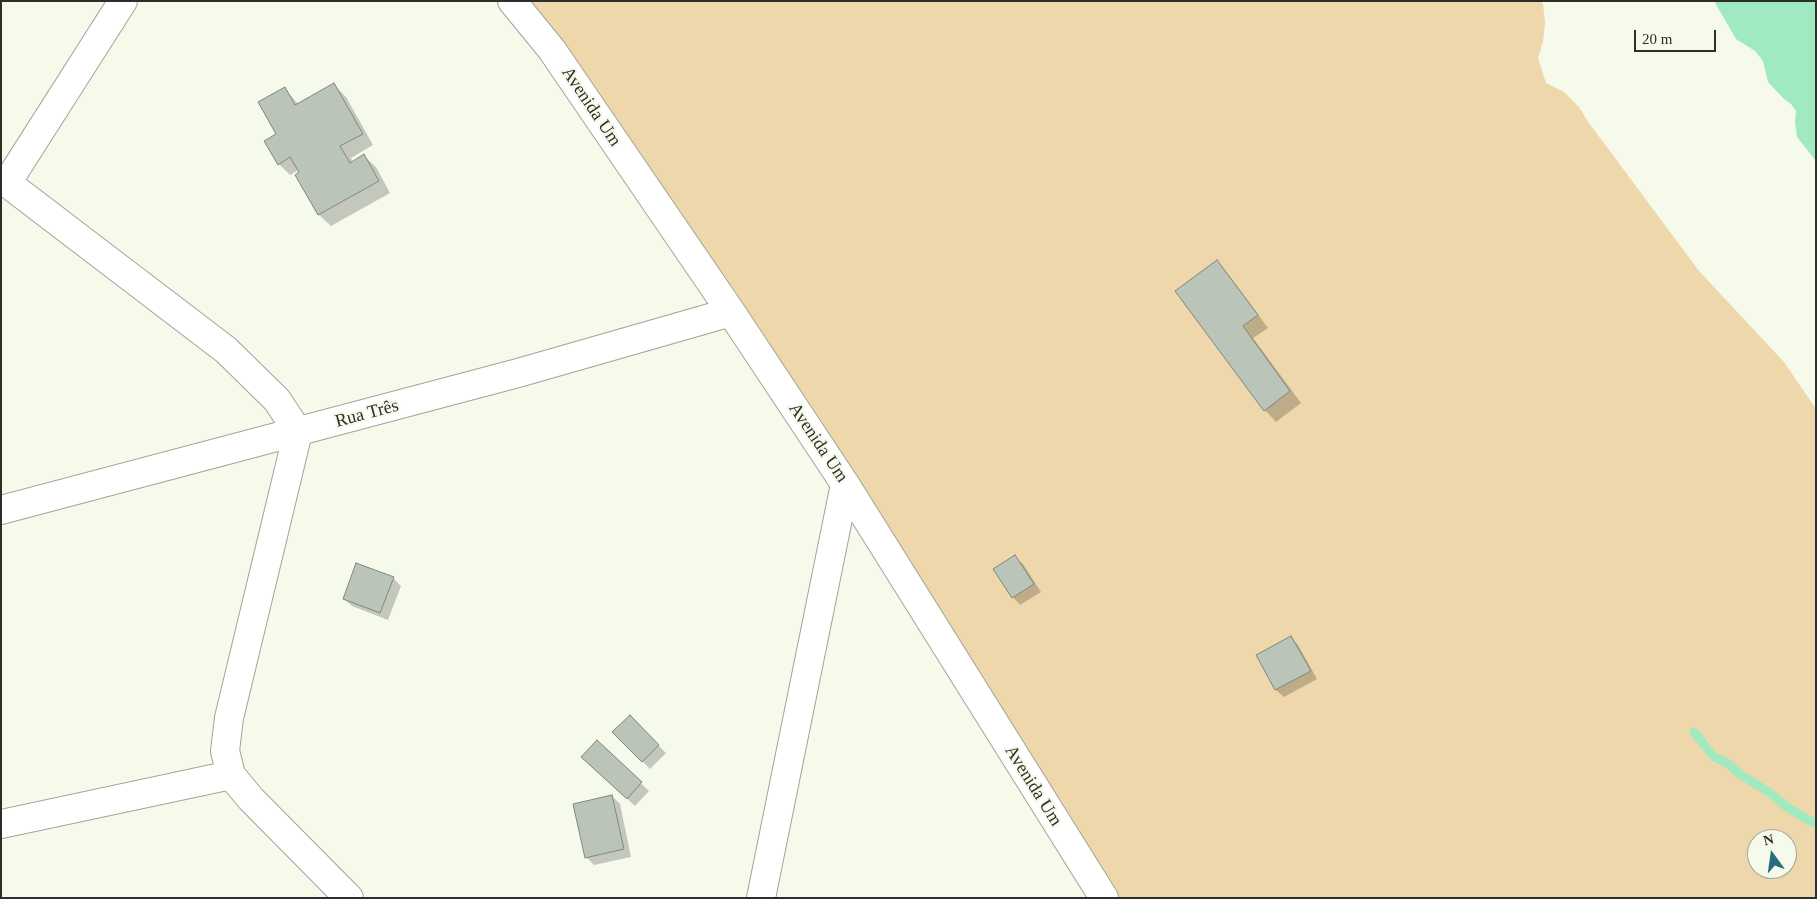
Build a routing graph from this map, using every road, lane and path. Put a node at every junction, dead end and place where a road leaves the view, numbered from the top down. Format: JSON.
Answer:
{"nodes":[{"id":1,"x":123,"y":1,"type":"edge"},
{"id":2,"x":512,"y":1,"type":"edge"},
{"id":3,"x":4,"y":182,"type":"edge"},
{"id":4,"x":731,"y":312,"type":"junction"},
{"id":5,"x":298,"y":432,"type":"junction"},
{"id":6,"x":845,"y":484,"type":"junction"},
{"id":7,"x":1,"y":510,"type":"edge"},
{"id":8,"x":231,"y":775,"type":"junction"},
{"id":9,"x":1,"y":824,"type":"edge"},
{"id":10,"x":349,"y":898,"type":"edge"},
{"id":11,"x":761,"y":898,"type":"edge"},
{"id":12,"x":1104,"y":898,"type":"edge"}],
"edges":[{"from":1,"to":3,"type":"street"},
{"from":2,"to":4,"type":"street","name":"Avenida Um"},
{"from":3,"to":5,"type":"street"},
{"from":4,"to":5,"type":"street","name":"Rua Três"},
{"from":4,"to":6,"type":"street","name":"Avenida Um"},
{"from":5,"to":7,"type":"street","name":"Rua Três"},
{"from":5,"to":8,"type":"street"},
{"from":6,"to":11,"type":"street"},
{"from":6,"to":12,"type":"street","name":"Avenida Um"},
{"from":8,"to":9,"type":"street"},
{"from":8,"to":10,"type":"street"}]}
